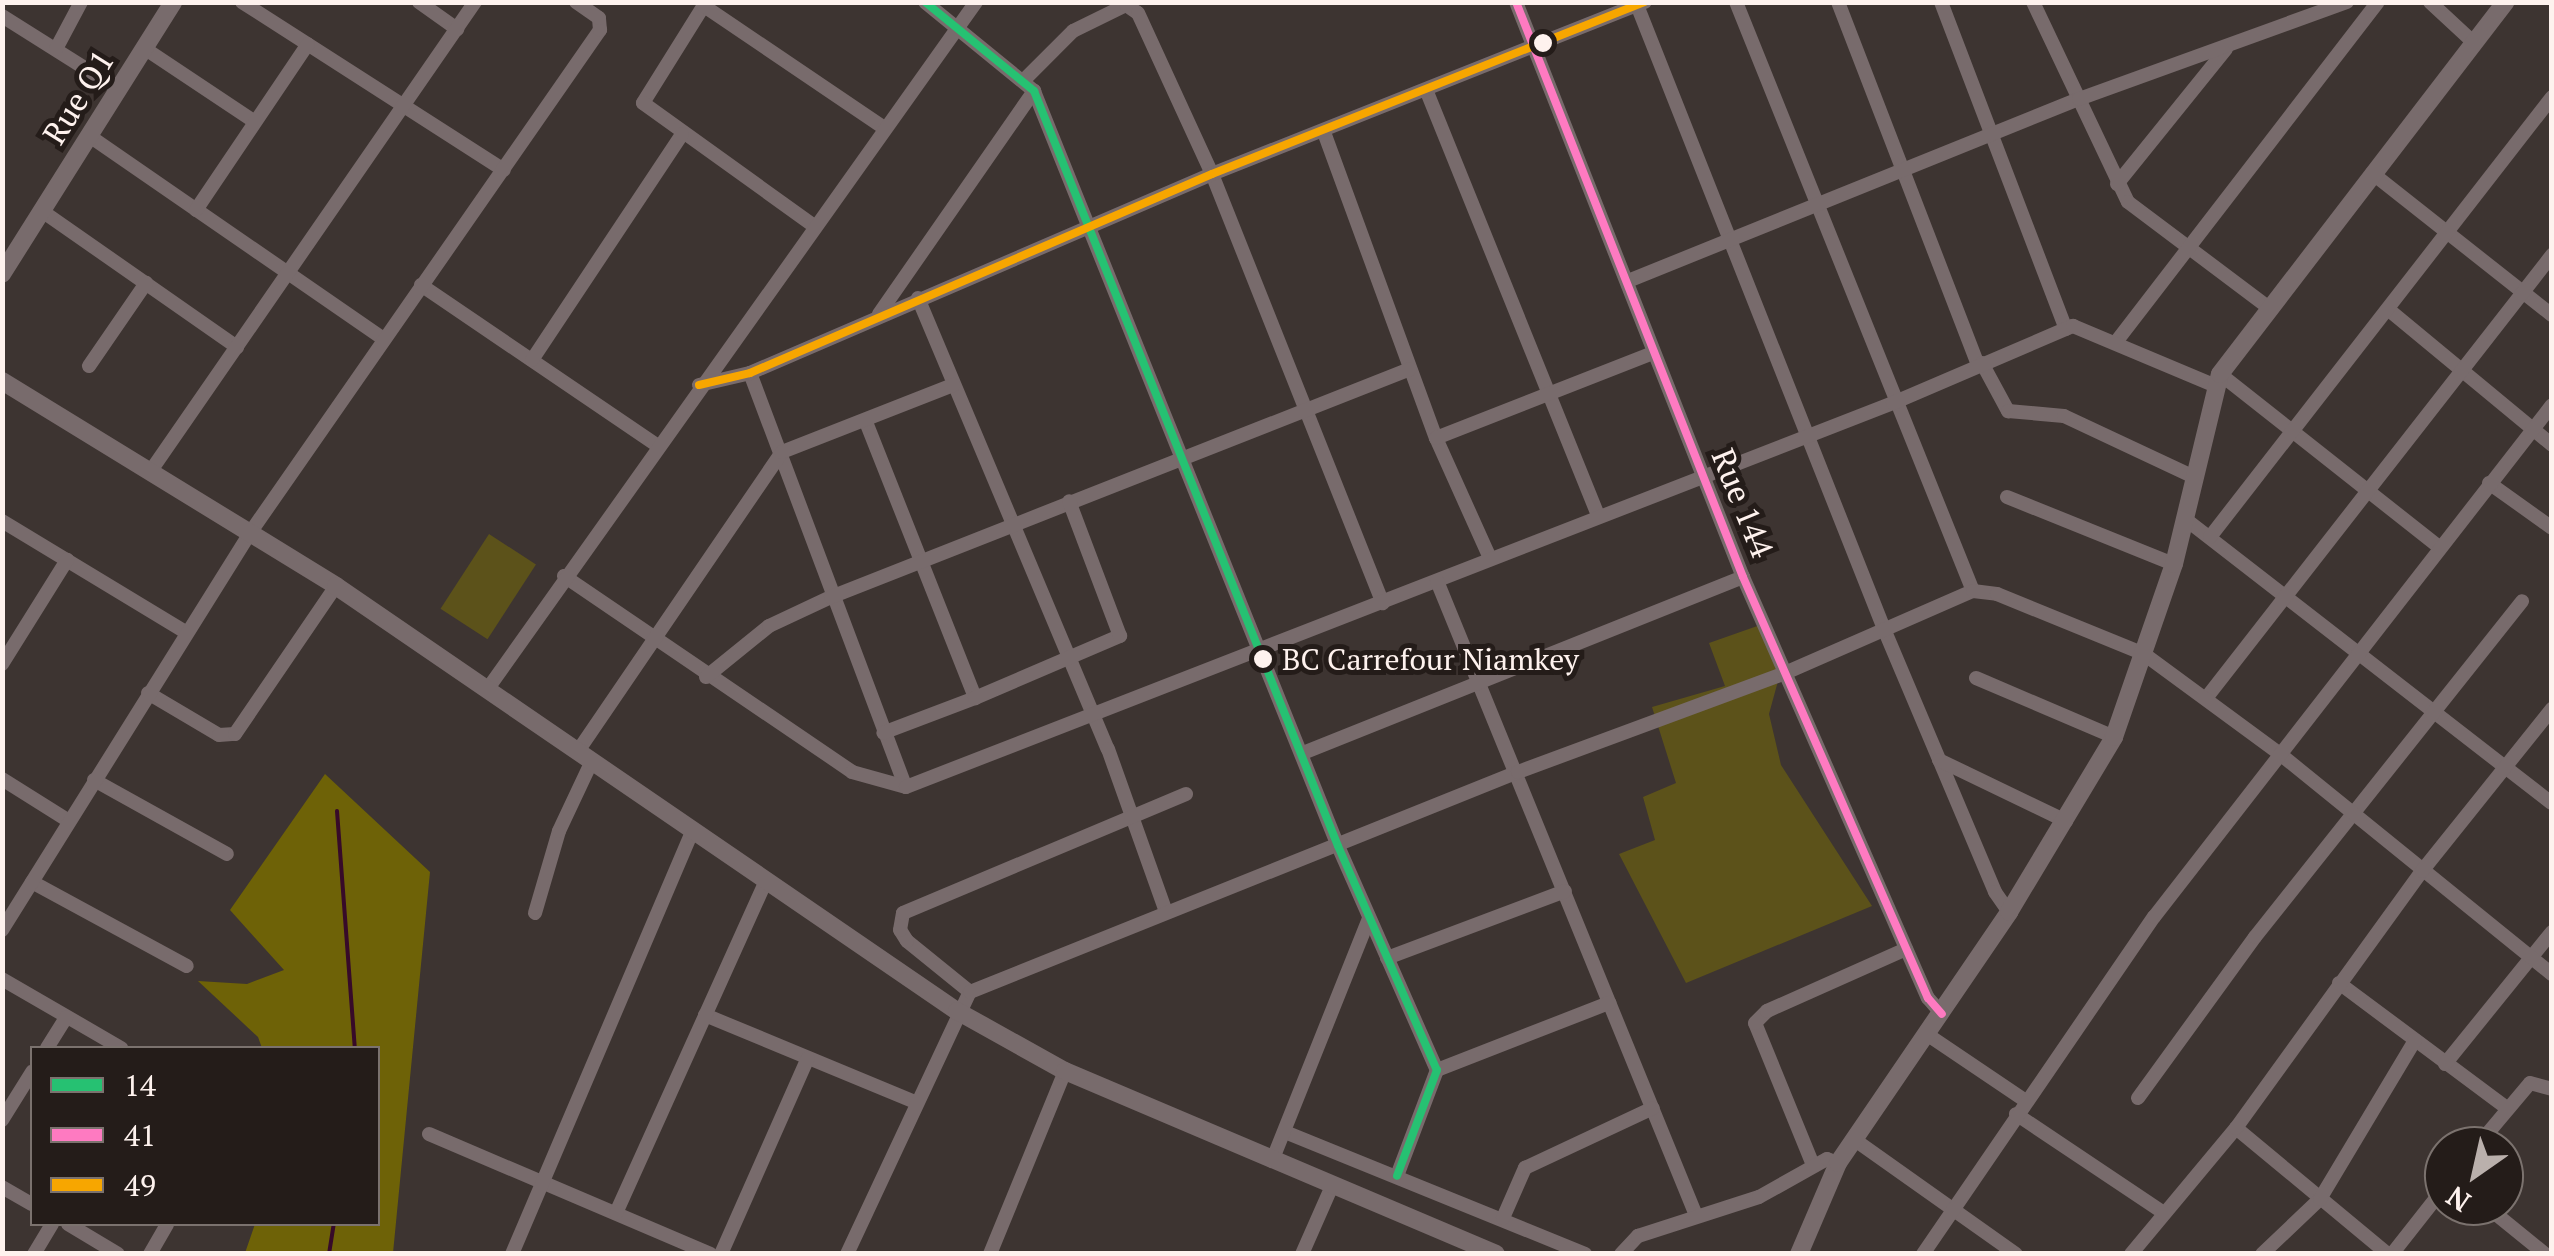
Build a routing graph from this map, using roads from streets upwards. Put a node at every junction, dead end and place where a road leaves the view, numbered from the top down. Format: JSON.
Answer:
{"nodes":[{"id":1,"x":81,"y":2,"type":"edge"},
{"id":2,"x":172,"y":2,"type":"edge"},
{"id":3,"x":242,"y":2,"type":"edge"},
{"id":4,"x":419,"y":2,"type":"edge"},
{"id":5,"x":475,"y":2,"type":"edge"},
{"id":6,"x":576,"y":2,"type":"edge"},
{"id":7,"x":925,"y":2,"type":"edge"},
{"id":8,"x":976,"y":2,"type":"edge"},
{"id":9,"x":1516,"y":2,"type":"edge"},
{"id":10,"x":1736,"y":2,"type":"edge"},
{"id":11,"x":1838,"y":2,"type":"edge"},
{"id":12,"x":1940,"y":2,"type":"edge"},
{"id":13,"x":2033,"y":2,"type":"edge"},
{"id":14,"x":2347,"y":2,"type":"edge"},
{"id":15,"x":2378,"y":2,"type":"edge"},
{"id":16,"x":2430,"y":2,"type":"edge"},
{"id":17,"x":2504,"y":2,"type":"edge"},
{"id":18,"x":705,"y":4,"type":"edge"},
{"id":19,"x":1641,"y":4,"type":"edge"},
{"id":20,"x":2,"y":16,"type":"edge"},
{"id":21,"x":960,"y":26,"type":"junction"},
{"id":22,"x":457,"y":29,"type":"junction"},
{"id":23,"x":2473,"y":42,"type":"junction"},
{"id":24,"x":308,"y":44,"type":"junction"},
{"id":25,"x":2228,"y":46,"type":"junction"},
{"id":26,"x":56,"y":48,"type":"junction"},
{"id":27,"x":144,"y":48,"type":"junction"},
{"id":28,"x":1535,"y":48,"type":"junction"},
{"id":29,"x":1030,"y":86,"type":"junction"},
{"id":30,"x":118,"y":89,"type":"junction"},
{"id":31,"x":1426,"y":92,"type":"junction"},
{"id":32,"x":2552,"y":98,"type":"edge"},
{"id":33,"x":2079,"y":99,"type":"junction"},
{"id":34,"x":406,"y":106,"type":"junction"},
{"id":35,"x":256,"y":122,"type":"junction"},
{"id":36,"x":884,"y":128,"type":"junction"},
{"id":37,"x":682,"y":134,"type":"junction"},
{"id":38,"x":88,"y":135,"type":"junction"},
{"id":39,"x":1324,"y":135,"type":"junction"},
{"id":40,"x":1992,"y":135,"type":"junction"},
{"id":41,"x":504,"y":170,"type":"junction"},
{"id":42,"x":1904,"y":171,"type":"junction"},
{"id":43,"x":2372,"y":173,"type":"junction"},
{"id":44,"x":1212,"y":174,"type":"junction"},
{"id":45,"x":2117,"y":184,"type":"junction"},
{"id":46,"x":1819,"y":206,"type":"junction"},
{"id":47,"x":196,"y":210,"type":"junction"},
{"id":48,"x":42,"y":211,"type":"junction"},
{"id":49,"x":1090,"y":225,"type":"junction"},
{"id":50,"x":813,"y":226,"type":"junction"},
{"id":51,"x":2450,"y":230,"type":"junction"},
{"id":52,"x":1729,"y":244,"type":"junction"},
{"id":53,"x":2188,"y":248,"type":"junction"},
{"id":54,"x":2552,"y":255,"type":"edge"},
{"id":55,"x":2,"y":274,"type":"edge"},
{"id":56,"x":293,"y":274,"type":"junction"},
{"id":57,"x":1628,"y":281,"type":"junction"},
{"id":58,"x":146,"y":283,"type":"junction"},
{"id":59,"x":421,"y":284,"type":"junction"},
{"id":60,"x":2523,"y":292,"type":"junction"},
{"id":61,"x":918,"y":298,"type":"junction"},
{"id":62,"x":2268,"y":306,"type":"junction"},
{"id":63,"x":2389,"y":310,"type":"junction"},
{"id":64,"x":879,"y":314,"type":"junction"},
{"id":65,"x":2552,"y":315,"type":"edge"},
{"id":66,"x":2066,"y":329,"type":"junction"},
{"id":67,"x":382,"y":338,"type":"junction"},
{"id":68,"x":2116,"y":342,"type":"junction"},
{"id":69,"x":237,"y":347,"type":"junction"},
{"id":70,"x":1653,"y":353,"type":"junction"},
{"id":71,"x":532,"y":360,"type":"junction"},
{"id":72,"x":1980,"y":363,"type":"junction"},
{"id":73,"x":89,"y":366,"type":"dead end"},
{"id":74,"x":1410,"y":369,"type":"junction"},
{"id":75,"x":2460,"y":369,"type":"junction"},
{"id":76,"x":750,"y":373,"type":"junction"},
{"id":77,"x":2218,"y":380,"type":"junction"},
{"id":78,"x":2,"y":381,"type":"edge"},
{"id":79,"x":699,"y":386,"type":"junction"},
{"id":80,"x":953,"y":386,"type":"junction"},
{"id":81,"x":1545,"y":396,"type":"junction"},
{"id":82,"x":1893,"y":403,"type":"junction"},
{"id":83,"x":2552,"y":405,"type":"edge"},
{"id":84,"x":1302,"y":412,"type":"junction"},
{"id":85,"x":866,"y":422,"type":"junction"},
{"id":86,"x":2292,"y":428,"type":"junction"},
{"id":87,"x":2532,"y":429,"type":"junction"},
{"id":88,"x":1807,"y":432,"type":"junction"},
{"id":89,"x":1436,"y":438,"type":"junction"},
{"id":90,"x":2552,"y":445,"type":"edge"},
{"id":91,"x":658,"y":446,"type":"junction"},
{"id":92,"x":782,"y":452,"type":"junction"},
{"id":93,"x":1183,"y":454,"type":"junction"},
{"id":94,"x":150,"y":472,"type":"junction"},
{"id":95,"x":1701,"y":474,"type":"junction"},
{"id":96,"x":2192,"y":476,"type":"junction"},
{"id":97,"x":2489,"y":483,"type":"junction"},
{"id":98,"x":2364,"y":488,"type":"junction"},
{"id":99,"x":2007,"y":497,"type":"dead end"},
{"id":100,"x":1070,"y":501,"type":"junction"},
{"id":101,"x":1596,"y":513,"type":"junction"},
{"id":102,"x":2184,"y":518,"type":"junction"},
{"id":103,"x":2,"y":521,"type":"edge"},
{"id":104,"x":1012,"y":524,"type":"junction"},
{"id":105,"x":2552,"y":528,"type":"edge"},
{"id":106,"x":250,"y":534,"type":"junction"},
{"id":107,"x":2210,"y":537,"type":"junction"},
{"id":108,"x":2440,"y":548,"type":"junction"},
{"id":109,"x":1490,"y":558,"type":"junction"},
{"id":110,"x":67,"y":560,"type":"junction"},
{"id":111,"x":923,"y":560,"type":"junction"},
{"id":112,"x":2174,"y":564,"type":"junction"},
{"id":113,"x":564,"y":576,"type":"junction"},
{"id":114,"x":1743,"y":577,"type":"junction"},
{"id":115,"x":1437,"y":580,"type":"junction"},
{"id":116,"x":336,"y":586,"type":"junction"},
{"id":117,"x":1973,"y":591,"type":"junction"},
{"id":118,"x":2285,"y":596,"type":"junction"},
{"id":119,"x":830,"y":597,"type":"junction"},
{"id":120,"x":2522,"y":601,"type":"dead end"},
{"id":121,"x":1383,"y":603,"type":"junction"},
{"id":122,"x":1884,"y":629,"type":"junction"},
{"id":123,"x":184,"y":632,"type":"junction"},
{"id":124,"x":652,"y":637,"type":"junction"},
{"id":125,"x":1262,"y":652,"type":"junction"},
{"id":126,"x":2358,"y":652,"type":"junction"},
{"id":127,"x":2144,"y":654,"type":"junction"},
{"id":128,"x":1067,"y":660,"type":"junction"},
{"id":129,"x":2,"y":664,"type":"edge"},
{"id":130,"x":1785,"y":673,"type":"junction"},
{"id":131,"x":706,"y":677,"type":"junction"},
{"id":132,"x":1976,"y":678,"type":"dead end"},
{"id":133,"x":1482,"y":681,"type":"junction"},
{"id":134,"x":489,"y":687,"type":"junction"},
{"id":135,"x":148,"y":693,"type":"junction"},
{"id":136,"x":2207,"y":697,"type":"junction"},
{"id":137,"x":975,"y":698,"type":"junction"},
{"id":138,"x":2434,"y":709,"type":"junction"},
{"id":139,"x":2552,"y":709,"type":"edge"},
{"id":140,"x":1090,"y":719,"type":"junction"},
{"id":141,"x":883,"y":733,"type":"junction"},
{"id":142,"x":2114,"y":737,"type":"junction"},
{"id":143,"x":1302,"y":753,"type":"junction"},
{"id":144,"x":2280,"y":754,"type":"junction"},
{"id":145,"x":585,"y":756,"type":"junction"},
{"id":146,"x":1940,"y":760,"type":"junction"},
{"id":147,"x":2504,"y":766,"type":"junction"},
{"id":148,"x":1518,"y":772,"type":"junction"},
{"id":149,"x":2,"y":779,"type":"edge"},
{"id":150,"x":94,"y":780,"type":"junction"},
{"id":151,"x":906,"y":787,"type":"junction"},
{"id":152,"x":1186,"y":794,"type":"dead end"},
{"id":153,"x":2552,"y":803,"type":"edge"},
{"id":154,"x":2354,"y":815,"type":"junction"},
{"id":155,"x":1131,"y":816,"type":"junction"},
{"id":156,"x":69,"y":821,"type":"junction"},
{"id":157,"x":2066,"y":821,"type":"junction"},
{"id":158,"x":693,"y":830,"type":"junction"},
{"id":159,"x":1338,"y":846,"type":"junction"},
{"id":160,"x":227,"y":854,"type":"dead end"},
{"id":161,"x":2422,"y":871,"type":"junction"},
{"id":162,"x":766,"y":881,"type":"junction"},
{"id":163,"x":32,"y":882,"type":"junction"},
{"id":164,"x":1565,"y":891,"type":"junction"},
{"id":165,"x":1166,"y":912,"type":"junction"},
{"id":166,"x":2009,"y":912,"type":"junction"},
{"id":167,"x":535,"y":913,"type":"dead end"},
{"id":168,"x":1369,"y":919,"type":"junction"},
{"id":169,"x":2,"y":930,"type":"edge"},
{"id":170,"x":2552,"y":932,"type":"edge"},
{"id":171,"x":1906,"y":949,"type":"junction"},
{"id":172,"x":1387,"y":958,"type":"junction"},
{"id":173,"x":2530,"y":958,"type":"junction"},
{"id":174,"x":187,"y":966,"type":"dead end"},
{"id":175,"x":2552,"y":974,"type":"edge"},
{"id":176,"x":2,"y":980,"type":"edge"},
{"id":177,"x":2339,"y":982,"type":"junction"},
{"id":178,"x":970,"y":992,"type":"junction"},
{"id":179,"x":1609,"y":1003,"type":"junction"},
{"id":180,"x":956,"y":1012,"type":"junction"},
{"id":181,"x":1942,"y":1014,"type":"junction"},
{"id":182,"x":706,"y":1015,"type":"junction"},
{"id":183,"x":66,"y":1017,"type":"junction"},
{"id":184,"x":1928,"y":1035,"type":"junction"},
{"id":185,"x":2415,"y":1040,"type":"junction"},
{"id":186,"x":48,"y":1046,"type":"edge"},
{"id":187,"x":117,"y":1046,"type":"edge"},
{"id":188,"x":808,"y":1058,"type":"junction"},
{"id":189,"x":2445,"y":1064,"type":"junction"},
{"id":190,"x":1437,"y":1070,"type":"junction"},
{"id":191,"x":1065,"y":1071,"type":"junction"},
{"id":192,"x":30,"y":1075,"type":"edge"},
{"id":193,"x":2552,"y":1089,"type":"edge"},
{"id":194,"x":2138,"y":1098,"type":"dead end"},
{"id":195,"x":2026,"y":1100,"type":"junction"},
{"id":196,"x":915,"y":1102,"type":"junction"},
{"id":197,"x":1652,"y":1108,"type":"junction"},
{"id":198,"x":2506,"y":1108,"type":"junction"},
{"id":199,"x":2016,"y":1114,"type":"junction"},
{"id":200,"x":2,"y":1120,"type":"edge"},
{"id":201,"x":2492,"y":1126,"type":"edge"},
{"id":202,"x":2236,"y":1128,"type":"junction"},
{"id":203,"x":1285,"y":1132,"type":"junction"},
{"id":204,"x":428,"y":1134,"type":"dead end"},
{"id":205,"x":1855,"y":1140,"type":"junction"},
{"id":206,"x":1272,"y":1161,"type":"junction"},
{"id":207,"x":1838,"y":1163,"type":"junction"},
{"id":208,"x":1813,"y":1165,"type":"junction"},
{"id":209,"x":1396,"y":1176,"type":"junction"},
{"id":210,"x":545,"y":1182,"type":"junction"},
{"id":211,"x":1332,"y":1186,"type":"junction"},
{"id":212,"x":2,"y":1187,"type":"edge"},
{"id":213,"x":2320,"y":1198,"type":"junction"},
{"id":214,"x":30,"y":1203,"type":"edge"},
{"id":215,"x":1952,"y":1209,"type":"junction"},
{"id":216,"x":2424,"y":1212,"type":"edge"},
{"id":217,"x":616,"y":1213,"type":"junction"},
{"id":218,"x":1695,"y":1213,"type":"junction"},
{"id":219,"x":2164,"y":1213,"type":"junction"},
{"id":220,"x":1503,"y":1218,"type":"junction"},
{"id":221,"x":51,"y":1226,"type":"edge"},
{"id":222,"x":71,"y":1226,"type":"edge"},
{"id":223,"x":166,"y":1226,"type":"edge"},
{"id":224,"x":2513,"y":1226,"type":"edge"},
{"id":225,"x":1456,"y":1236,"type":"junction"},
{"id":226,"x":2549,"y":1252,"type":"edge"},
{"id":227,"x":34,"y":1254,"type":"edge"},
{"id":228,"x":118,"y":1254,"type":"edge"},
{"id":229,"x":150,"y":1254,"type":"edge"},
{"id":230,"x":512,"y":1254,"type":"edge"},
{"id":231,"x":710,"y":1254,"type":"edge"},
{"id":232,"x":720,"y":1254,"type":"edge"},
{"id":233,"x":847,"y":1254,"type":"edge"},
{"id":234,"x":990,"y":1254,"type":"edge"},
{"id":235,"x":1302,"y":1254,"type":"edge"},
{"id":236,"x":1448,"y":1254,"type":"edge"},
{"id":237,"x":1496,"y":1254,"type":"edge"},
{"id":238,"x":1585,"y":1254,"type":"edge"},
{"id":239,"x":1621,"y":1254,"type":"edge"},
{"id":240,"x":1799,"y":1254,"type":"edge"},
{"id":241,"x":1923,"y":1254,"type":"edge"},
{"id":242,"x":2016,"y":1254,"type":"edge"},
{"id":243,"x":2131,"y":1254,"type":"edge"},
{"id":244,"x":2262,"y":1254,"type":"edge"},
{"id":245,"x":2390,"y":1254,"type":"edge"}],
"edges":[{"from":1,"to":26,"type":"street"},
{"from":2,"to":27,"type":"street","name":"Rue Q1"},
{"from":3,"to":24,"type":"street"},
{"from":4,"to":22,"type":"street"},
{"from":5,"to":22,"type":"street"},
{"from":6,"to":41,"type":"street"},
{"from":7,"to":21,"type":"street"},
{"from":8,"to":21,"type":"street"},
{"from":9,"to":28,"type":"street","name":"Rue 144"},
{"from":10,"to":46,"type":"street"},
{"from":11,"to":42,"type":"street"},
{"from":12,"to":40,"type":"street"},
{"from":13,"to":33,"type":"street"},
{"from":14,"to":25,"type":"street"},
{"from":15,"to":53,"type":"street"},
{"from":16,"to":23,"type":"street"},
{"from":17,"to":23,"type":"street"},
{"from":18,"to":36,"type":"street"},
{"from":18,"to":37,"type":"street"},
{"from":19,"to":28,"type":"street"},
{"from":19,"to":52,"type":"street"},
{"from":20,"to":26,"type":"street"},
{"from":21,"to":29,"type":"street"},
{"from":21,"to":36,"type":"street"},
{"from":22,"to":34,"type":"street"},
{"from":23,"to":43,"type":"street"},
{"from":24,"to":34,"type":"street"},
{"from":24,"to":35,"type":"street"},
{"from":25,"to":33,"type":"street"},
{"from":25,"to":45,"type":"street"},
{"from":26,"to":30,"type":"street"},
{"from":27,"to":30,"type":"street","name":"Rue Q1"},
{"from":27,"to":35,"type":"street"},
{"from":28,"to":31,"type":"street"},
{"from":28,"to":57,"type":"street","name":"Rue 144"},
{"from":29,"to":44,"type":"street"},
{"from":29,"to":49,"type":"street"},
{"from":29,"to":64,"type":"street"},
{"from":30,"to":38,"type":"street","name":"Rue Q1"},
{"from":31,"to":39,"type":"street"},
{"from":31,"to":81,"type":"street"},
{"from":32,"to":51,"type":"street"},
{"from":33,"to":40,"type":"street"},
{"from":33,"to":45,"type":"street"},
{"from":34,"to":41,"type":"street"},
{"from":34,"to":56,"type":"street"},
{"from":35,"to":47,"type":"street"},
{"from":36,"to":50,"type":"street"},
{"from":37,"to":50,"type":"street"},
{"from":37,"to":71,"type":"street"},
{"from":38,"to":47,"type":"street"},
{"from":38,"to":48,"type":"street","name":"Rue Q1"},
{"from":39,"to":44,"type":"street"},
{"from":39,"to":74,"type":"street"},
{"from":40,"to":42,"type":"street"},
{"from":40,"to":66,"type":"street"},
{"from":41,"to":59,"type":"street"},
{"from":42,"to":46,"type":"street"},
{"from":42,"to":72,"type":"street"},
{"from":43,"to":51,"type":"street"},
{"from":43,"to":62,"type":"street"},
{"from":44,"to":49,"type":"street"},
{"from":44,"to":84,"type":"street"},
{"from":45,"to":53,"type":"street"},
{"from":46,"to":52,"type":"street"},
{"from":46,"to":82,"type":"street"},
{"from":47,"to":56,"type":"street"},
{"from":48,"to":55,"type":"street","name":"Rue Q1"},
{"from":48,"to":58,"type":"street"},
{"from":49,"to":61,"type":"street"},
{"from":49,"to":93,"type":"street"},
{"from":50,"to":79,"type":"street"},
{"from":51,"to":60,"type":"street"},
{"from":51,"to":63,"type":"street"},
{"from":52,"to":57,"type":"street"},
{"from":52,"to":88,"type":"street"},
{"from":53,"to":62,"type":"street"},
{"from":53,"to":68,"type":"street"},
{"from":54,"to":60,"type":"street"},
{"from":56,"to":67,"type":"street"},
{"from":56,"to":69,"type":"street"},
{"from":57,"to":70,"type":"street","name":"Rue 144"},
{"from":58,"to":69,"type":"street"},
{"from":58,"to":73,"type":"street"},
{"from":59,"to":67,"type":"street"},
{"from":59,"to":71,"type":"street"},
{"from":60,"to":65,"type":"street"},
{"from":60,"to":75,"type":"street"},
{"from":61,"to":64,"type":"street"},
{"from":61,"to":80,"type":"street"},
{"from":62,"to":77,"type":"street"},
{"from":63,"to":75,"type":"street"},
{"from":63,"to":86,"type":"street"},
{"from":64,"to":76,"type":"street"},
{"from":66,"to":68,"type":"street"},
{"from":66,"to":72,"type":"street"},
{"from":67,"to":106,"type":"street"},
{"from":68,"to":77,"type":"street"},
{"from":69,"to":94,"type":"street"},
{"from":70,"to":81,"type":"street"},
{"from":70,"to":95,"type":"street","name":"Rue 144"},
{"from":71,"to":91,"type":"street"},
{"from":72,"to":82,"type":"street"},
{"from":72,"to":96,"type":"street"},
{"from":74,"to":84,"type":"street"},
{"from":74,"to":89,"type":"street"},
{"from":75,"to":87,"type":"street"},
{"from":75,"to":98,"type":"street"},
{"from":76,"to":79,"type":"street"},
{"from":76,"to":92,"type":"street"},
{"from":77,"to":86,"type":"street"},
{"from":77,"to":96,"type":"street"},
{"from":78,"to":94,"type":"street"},
{"from":79,"to":91,"type":"street"},
{"from":80,"to":85,"type":"street"},
{"from":80,"to":104,"type":"street"},
{"from":81,"to":89,"type":"street"},
{"from":81,"to":101,"type":"street"},
{"from":82,"to":88,"type":"street"},
{"from":82,"to":117,"type":"street"},
{"from":83,"to":87,"type":"street"},
{"from":84,"to":93,"type":"street"},
{"from":84,"to":121,"type":"street"},
{"from":85,"to":92,"type":"street"},
{"from":85,"to":111,"type":"street"},
{"from":86,"to":98,"type":"street"},
{"from":86,"to":107,"type":"street"},
{"from":87,"to":90,"type":"street"},
{"from":87,"to":97,"type":"street"},
{"from":88,"to":95,"type":"street"},
{"from":88,"to":122,"type":"street"},
{"from":89,"to":109,"type":"street"},
{"from":91,"to":113,"type":"street"},
{"from":92,"to":119,"type":"street"},
{"from":92,"to":124,"type":"street"},
{"from":93,"to":100,"type":"street"},
{"from":93,"to":125,"type":"street"},
{"from":94,"to":106,"type":"street"},
{"from":95,"to":101,"type":"street"},
{"from":95,"to":114,"type":"street","name":"Rue 144"},
{"from":96,"to":102,"type":"street"},
{"from":97,"to":105,"type":"street"},
{"from":97,"to":108,"type":"street"},
{"from":98,"to":108,"type":"street"},
{"from":98,"to":118,"type":"street"},
{"from":99,"to":112,"type":"street"},
{"from":100,"to":104,"type":"street"},
{"from":100,"to":128,"type":"street"},
{"from":101,"to":109,"type":"street"},
{"from":102,"to":107,"type":"street"},
{"from":102,"to":112,"type":"street"},
{"from":103,"to":110,"type":"street"},
{"from":104,"to":111,"type":"street"},
{"from":104,"to":128,"type":"street"},
{"from":106,"to":116,"type":"street"},
{"from":106,"to":123,"type":"street"},
{"from":107,"to":118,"type":"street"},
{"from":108,"to":126,"type":"street"},
{"from":109,"to":115,"type":"street"},
{"from":110,"to":123,"type":"street"},
{"from":110,"to":129,"type":"street"},
{"from":111,"to":119,"type":"street"},
{"from":111,"to":137,"type":"street"},
{"from":112,"to":127,"type":"street"},
{"from":113,"to":124,"type":"street"},
{"from":113,"to":134,"type":"street"},
{"from":114,"to":130,"type":"street","name":"Rue 144"},
{"from":114,"to":133,"type":"street"},
{"from":115,"to":121,"type":"street"},
{"from":115,"to":133,"type":"street"},
{"from":116,"to":134,"type":"street"},
{"from":116,"to":135,"type":"street"},
{"from":117,"to":122,"type":"street"},
{"from":117,"to":127,"type":"street"},
{"from":118,"to":126,"type":"street"},
{"from":118,"to":136,"type":"street"},
{"from":119,"to":131,"type":"street"},
{"from":119,"to":141,"type":"street"},
{"from":120,"to":138,"type":"street"},
{"from":121,"to":125,"type":"street"},
{"from":122,"to":130,"type":"street"},
{"from":122,"to":146,"type":"street"},
{"from":123,"to":135,"type":"street"},
{"from":124,"to":131,"type":"street"},
{"from":124,"to":145,"type":"street"},
{"from":125,"to":140,"type":"street"},
{"from":125,"to":143,"type":"street"},
{"from":126,"to":138,"type":"street"},
{"from":126,"to":144,"type":"street"},
{"from":127,"to":136,"type":"street"},
{"from":127,"to":142,"type":"street"},
{"from":128,"to":137,"type":"street"},
{"from":128,"to":140,"type":"street"},
{"from":130,"to":148,"type":"street"},
{"from":130,"to":171,"type":"street","name":"Rue 144"},
{"from":131,"to":151,"type":"street"},
{"from":132,"to":142,"type":"street"},
{"from":133,"to":143,"type":"street"},
{"from":133,"to":148,"type":"street"},
{"from":134,"to":145,"type":"street"},
{"from":135,"to":150,"type":"street"},
{"from":136,"to":144,"type":"street"},
{"from":137,"to":141,"type":"street"},
{"from":138,"to":147,"type":"street"},
{"from":138,"to":154,"type":"street"},
{"from":139,"to":147,"type":"street"},
{"from":140,"to":151,"type":"street"},
{"from":140,"to":155,"type":"street"},
{"from":141,"to":151,"type":"street"},
{"from":142,"to":157,"type":"street"},
{"from":143,"to":159,"type":"street"},
{"from":144,"to":154,"type":"street"},
{"from":144,"to":195,"type":"street"},
{"from":145,"to":158,"type":"street"},
{"from":145,"to":167,"type":"street"},
{"from":146,"to":157,"type":"street"},
{"from":146,"to":166,"type":"street"},
{"from":147,"to":153,"type":"street"},
{"from":147,"to":161,"type":"street"},
{"from":148,"to":159,"type":"street"},
{"from":148,"to":164,"type":"street"},
{"from":149,"to":156,"type":"street"},
{"from":150,"to":156,"type":"street"},
{"from":150,"to":160,"type":"street"},
{"from":152,"to":155,"type":"street"},
{"from":154,"to":161,"type":"street"},
{"from":154,"to":194,"type":"street"},
{"from":155,"to":165,"type":"street"},
{"from":155,"to":178,"type":"street"},
{"from":156,"to":163,"type":"street"},
{"from":157,"to":166,"type":"street"},
{"from":158,"to":162,"type":"street"},
{"from":158,"to":210,"type":"street"},
{"from":159,"to":165,"type":"street"},
{"from":159,"to":168,"type":"street"},
{"from":161,"to":173,"type":"street"},
{"from":161,"to":177,"type":"street"},
{"from":162,"to":180,"type":"street"},
{"from":162,"to":182,"type":"street"},
{"from":163,"to":169,"type":"street"},
{"from":163,"to":174,"type":"street"},
{"from":164,"to":172,"type":"street"},
{"from":164,"to":179,"type":"street"},
{"from":165,"to":178,"type":"street"},
{"from":166,"to":181,"type":"street"},
{"from":168,"to":172,"type":"street"},
{"from":168,"to":203,"type":"street"},
{"from":170,"to":173,"type":"street"},
{"from":171,"to":181,"type":"street","name":"Rue 144"},
{"from":171,"to":208,"type":"street"},
{"from":172,"to":190,"type":"street"},
{"from":173,"to":175,"type":"street"},
{"from":173,"to":189,"type":"street"},
{"from":176,"to":183,"type":"street"},
{"from":177,"to":185,"type":"street"},
{"from":177,"to":202,"type":"street"},
{"from":178,"to":180,"type":"street"},
{"from":179,"to":190,"type":"street"},
{"from":179,"to":197,"type":"street"},
{"from":180,"to":191,"type":"street"},
{"from":180,"to":196,"type":"street"},
{"from":181,"to":184,"type":"street"},
{"from":182,"to":188,"type":"street"},
{"from":182,"to":217,"type":"street"},
{"from":183,"to":186,"type":"street"},
{"from":183,"to":187,"type":"street"},
{"from":184,"to":195,"type":"street"},
{"from":184,"to":205,"type":"street"},
{"from":185,"to":189,"type":"street"},
{"from":185,"to":213,"type":"street"},
{"from":188,"to":196,"type":"street"},
{"from":188,"to":232,"type":"street"},
{"from":189,"to":198,"type":"street"},
{"from":190,"to":209,"type":"street"},
{"from":191,"to":206,"type":"street"},
{"from":191,"to":234,"type":"street"},
{"from":192,"to":200,"type":"street"},
{"from":193,"to":198,"type":"street"},
{"from":195,"to":199,"type":"street"},
{"from":196,"to":233,"type":"street"},
{"from":197,"to":218,"type":"street"},
{"from":197,"to":220,"type":"street"},
{"from":198,"to":201,"type":"street"},
{"from":199,"to":215,"type":"street"},
{"from":199,"to":219,"type":"street"},
{"from":202,"to":213,"type":"street"},
{"from":202,"to":219,"type":"street"},
{"from":203,"to":206,"type":"street"},
{"from":203,"to":209,"type":"street"},
{"from":204,"to":210,"type":"street"},
{"from":205,"to":207,"type":"street"},
{"from":205,"to":215,"type":"street"},
{"from":206,"to":211,"type":"street"},
{"from":207,"to":208,"type":"street"},
{"from":207,"to":240,"type":"street"},
{"from":208,"to":218,"type":"street"},
{"from":209,"to":220,"type":"street"},
{"from":210,"to":217,"type":"street"},
{"from":210,"to":230,"type":"street"},
{"from":211,"to":225,"type":"street"},
{"from":211,"to":235,"type":"street"},
{"from":212,"to":214,"type":"street"},
{"from":213,"to":244,"type":"street"},
{"from":213,"to":245,"type":"street"},
{"from":215,"to":241,"type":"street"},
{"from":215,"to":242,"type":"street"},
{"from":216,"to":245,"type":"street"},
{"from":217,"to":231,"type":"street"},
{"from":218,"to":239,"type":"street"},
{"from":219,"to":243,"type":"street"},
{"from":220,"to":238,"type":"street"},
{"from":221,"to":227,"type":"street"},
{"from":222,"to":228,"type":"street"},
{"from":223,"to":229,"type":"street"},
{"from":224,"to":226,"type":"street"},
{"from":225,"to":236,"type":"street"},
{"from":225,"to":237,"type":"street"}]}
